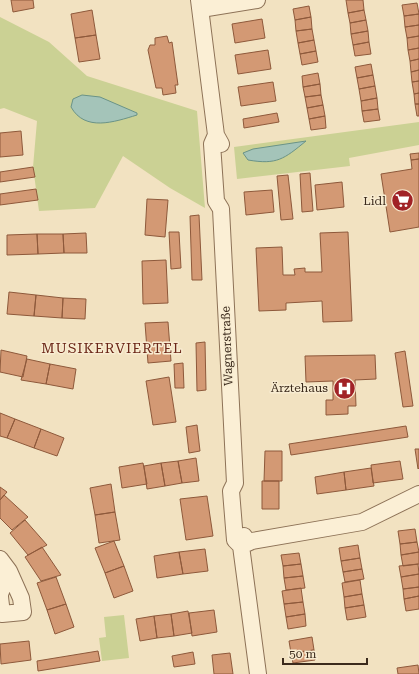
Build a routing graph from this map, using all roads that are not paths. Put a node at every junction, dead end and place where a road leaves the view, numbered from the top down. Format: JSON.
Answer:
{"nodes":[{"id":1,"x":257,"y":0,"type":"edge"},
{"id":2,"x":200,"y":5,"type":"edge"},
{"id":3,"x":419,"y":494,"type":"edge"},
{"id":4,"x":241,"y":546,"type":"junction"},
{"id":5,"x":4,"y":565,"type":"edge"},
{"id":6,"x":0,"y":594,"type":"edge"},
{"id":7,"x":0,"y":597,"type":"edge"},
{"id":8,"x":258,"y":674,"type":"edge"}],
"edges":[{"from":1,"to":2,"type":"street"},
{"from":2,"to":4,"type":"street","name":"Wagnerstraße"},
{"from":3,"to":4,"type":"street"},
{"from":4,"to":8,"type":"street","name":"Wagnerstraße"},
{"from":5,"to":6,"type":"street"},
{"from":5,"to":7,"type":"street"}]}
